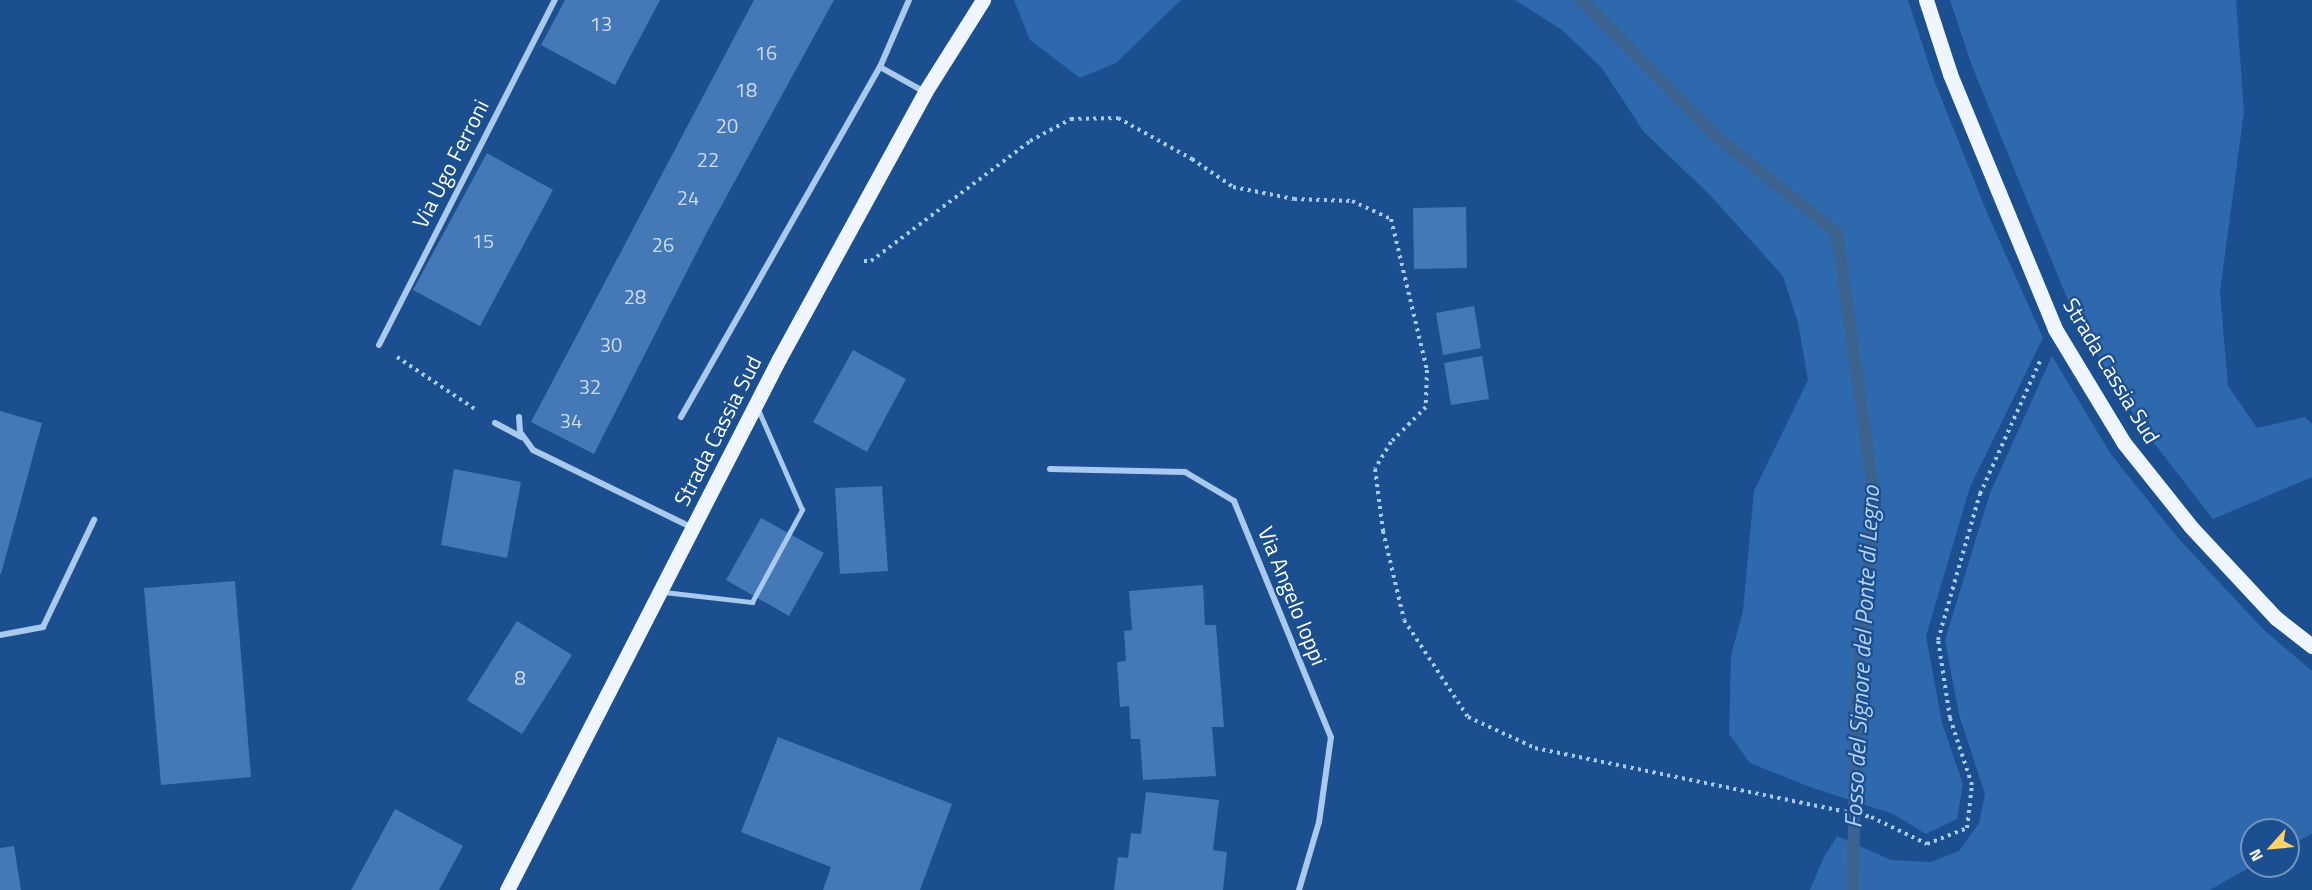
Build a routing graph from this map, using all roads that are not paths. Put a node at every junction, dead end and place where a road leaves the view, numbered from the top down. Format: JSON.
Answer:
{"nodes":[{"id":1,"x":555,"y":0,"type":"edge"},
{"id":2,"x":909,"y":0,"type":"edge"},
{"id":3,"x":983,"y":0,"type":"edge"},
{"id":4,"x":1926,"y":0,"type":"edge"},
{"id":5,"x":880,"y":67,"type":"junction"},
{"id":6,"x":925,"y":92,"type":"junction"},
{"id":7,"x":379,"y":345,"type":"road end"},
{"id":8,"x":756,"y":404,"type":"junction"},
{"id":9,"x":519,"y":417,"type":"dead end"},
{"id":10,"x":681,"y":417,"type":"dead end"},
{"id":11,"x":495,"y":423,"type":"road end"},
{"id":12,"x":524,"y":439,"type":"junction"},
{"id":13,"x":1050,"y":469,"type":"dead end"},
{"id":14,"x":94,"y":520,"type":"dead end"},
{"id":15,"x":694,"y":529,"type":"junction"},
{"id":16,"x":661,"y":591,"type":"junction"},
{"id":17,"x":0,"y":635,"type":"edge"},
{"id":18,"x":2312,"y":646,"type":"edge"},
{"id":19,"x":507,"y":890,"type":"edge"},
{"id":20,"x":1299,"y":890,"type":"edge"}],
"edges":[{"from":1,"to":7,"type":"street","name":"Via Ugo Ferroni"},
{"from":2,"to":5,"type":"street"},
{"from":3,"to":6,"type":"main road","name":"Strada Cassia Sud"},
{"from":4,"to":18,"type":"main road","name":"Strada Cassia Sud"},
{"from":5,"to":6,"type":"street"},
{"from":5,"to":10,"type":"street"},
{"from":6,"to":8,"type":"main road","name":"Strada Cassia Sud"},
{"from":8,"to":15,"type":"main road","name":"Strada Cassia Sud"},
{"from":8,"to":16,"type":"lane"},
{"from":9,"to":12,"type":"street"},
{"from":11,"to":12,"type":"street"},
{"from":12,"to":15,"type":"street"},
{"from":13,"to":20,"type":"street","name":"Via Angelo Ioppi"},
{"from":14,"to":17,"type":"street"},
{"from":15,"to":16,"type":"main road","name":"Strada Cassia Sud"},
{"from":16,"to":19,"type":"main road","name":"Strada Cassia Sud"}]}
